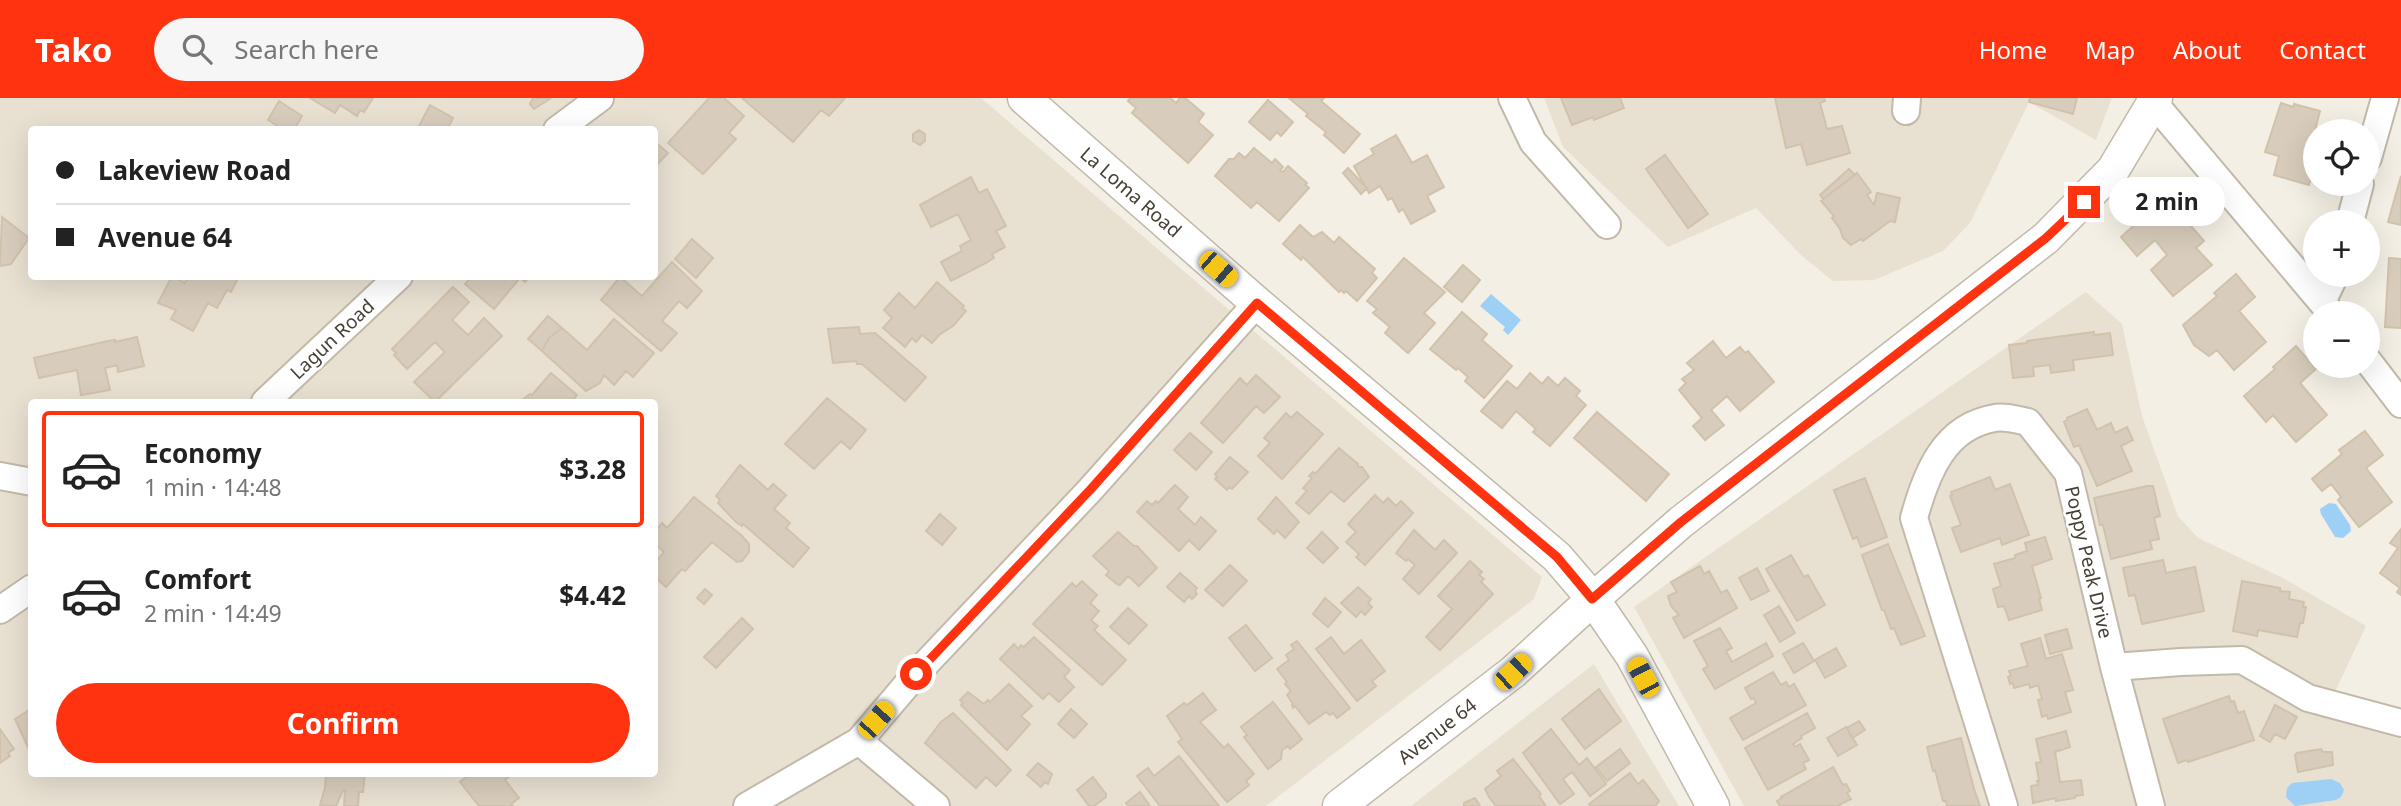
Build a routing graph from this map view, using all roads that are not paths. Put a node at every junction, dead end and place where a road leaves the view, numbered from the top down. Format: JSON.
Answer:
{"nodes":[{"id":1,"x":600,"y":98,"type":"edge"},
{"id":2,"x":1024,"y":98,"type":"edge"},
{"id":3,"x":1512,"y":98,"type":"edge"},
{"id":4,"x":2385,"y":98,"type":"edge"},
{"id":5,"x":2154,"y":100,"type":"edge"},
{"id":6,"x":2379,"y":119,"type":"edge"},
{"id":7,"x":562,"y":126,"type":"edge"},
{"id":8,"x":1607,"y":225,"type":"dead end"},
{"id":9,"x":395,"y":280,"type":"edge"},
{"id":10,"x":2320,"y":301,"type":"edge"},
{"id":11,"x":1257,"y":303,"type":"junction"},
{"id":12,"x":2380,"y":377,"type":"edge"},
{"id":13,"x":268,"y":399,"type":"edge"},
{"id":14,"x":2401,"y":404,"type":"edge"},
{"id":15,"x":0,"y":476,"type":"edge"},
{"id":16,"x":28,"y":481,"type":"edge"},
{"id":17,"x":28,"y":591,"type":"edge"},
{"id":18,"x":1592,"y":599,"type":"junction"},
{"id":19,"x":0,"y":611,"type":"edge"},
{"id":20,"x":2114,"y":667,"type":"junction"},
{"id":21,"x":2401,"y":723,"type":"edge"},
{"id":22,"x":859,"y":741,"type":"junction"},
{"id":23,"x":747,"y":806,"type":"edge"},
{"id":24,"x":936,"y":806,"type":"edge"},
{"id":25,"x":1339,"y":806,"type":"edge"},
{"id":26,"x":1713,"y":806,"type":"edge"},
{"id":27,"x":2004,"y":806,"type":"edge"},
{"id":28,"x":2151,"y":806,"type":"edge"}],
"edges":[{"from":1,"to":7,"type":"street"},
{"from":2,"to":11,"type":"street","name":"La Loma Road"},
{"from":3,"to":8,"type":"street"},
{"from":4,"to":6,"type":"street"},
{"from":5,"to":10,"type":"street"},
{"from":5,"to":18,"type":"street","name":"Avenue 64"},
{"from":9,"to":13,"type":"street","name":"Lagun Road"},
{"from":11,"to":18,"type":"street","name":"La Loma Road"},
{"from":11,"to":22,"type":"street"},
{"from":12,"to":14,"type":"street"},
{"from":15,"to":16,"type":"street"},
{"from":17,"to":19,"type":"street"},
{"from":18,"to":25,"type":"street","name":"Avenue 64"},
{"from":18,"to":26,"type":"street","name":"La Loma Road"},
{"from":20,"to":21,"type":"street"},
{"from":20,"to":27,"type":"street","name":"Poppy Peak Drive"},
{"from":20,"to":28,"type":"street","name":"Poppy Peak Drive"},
{"from":22,"to":23,"type":"street"},
{"from":22,"to":24,"type":"street"}]}
